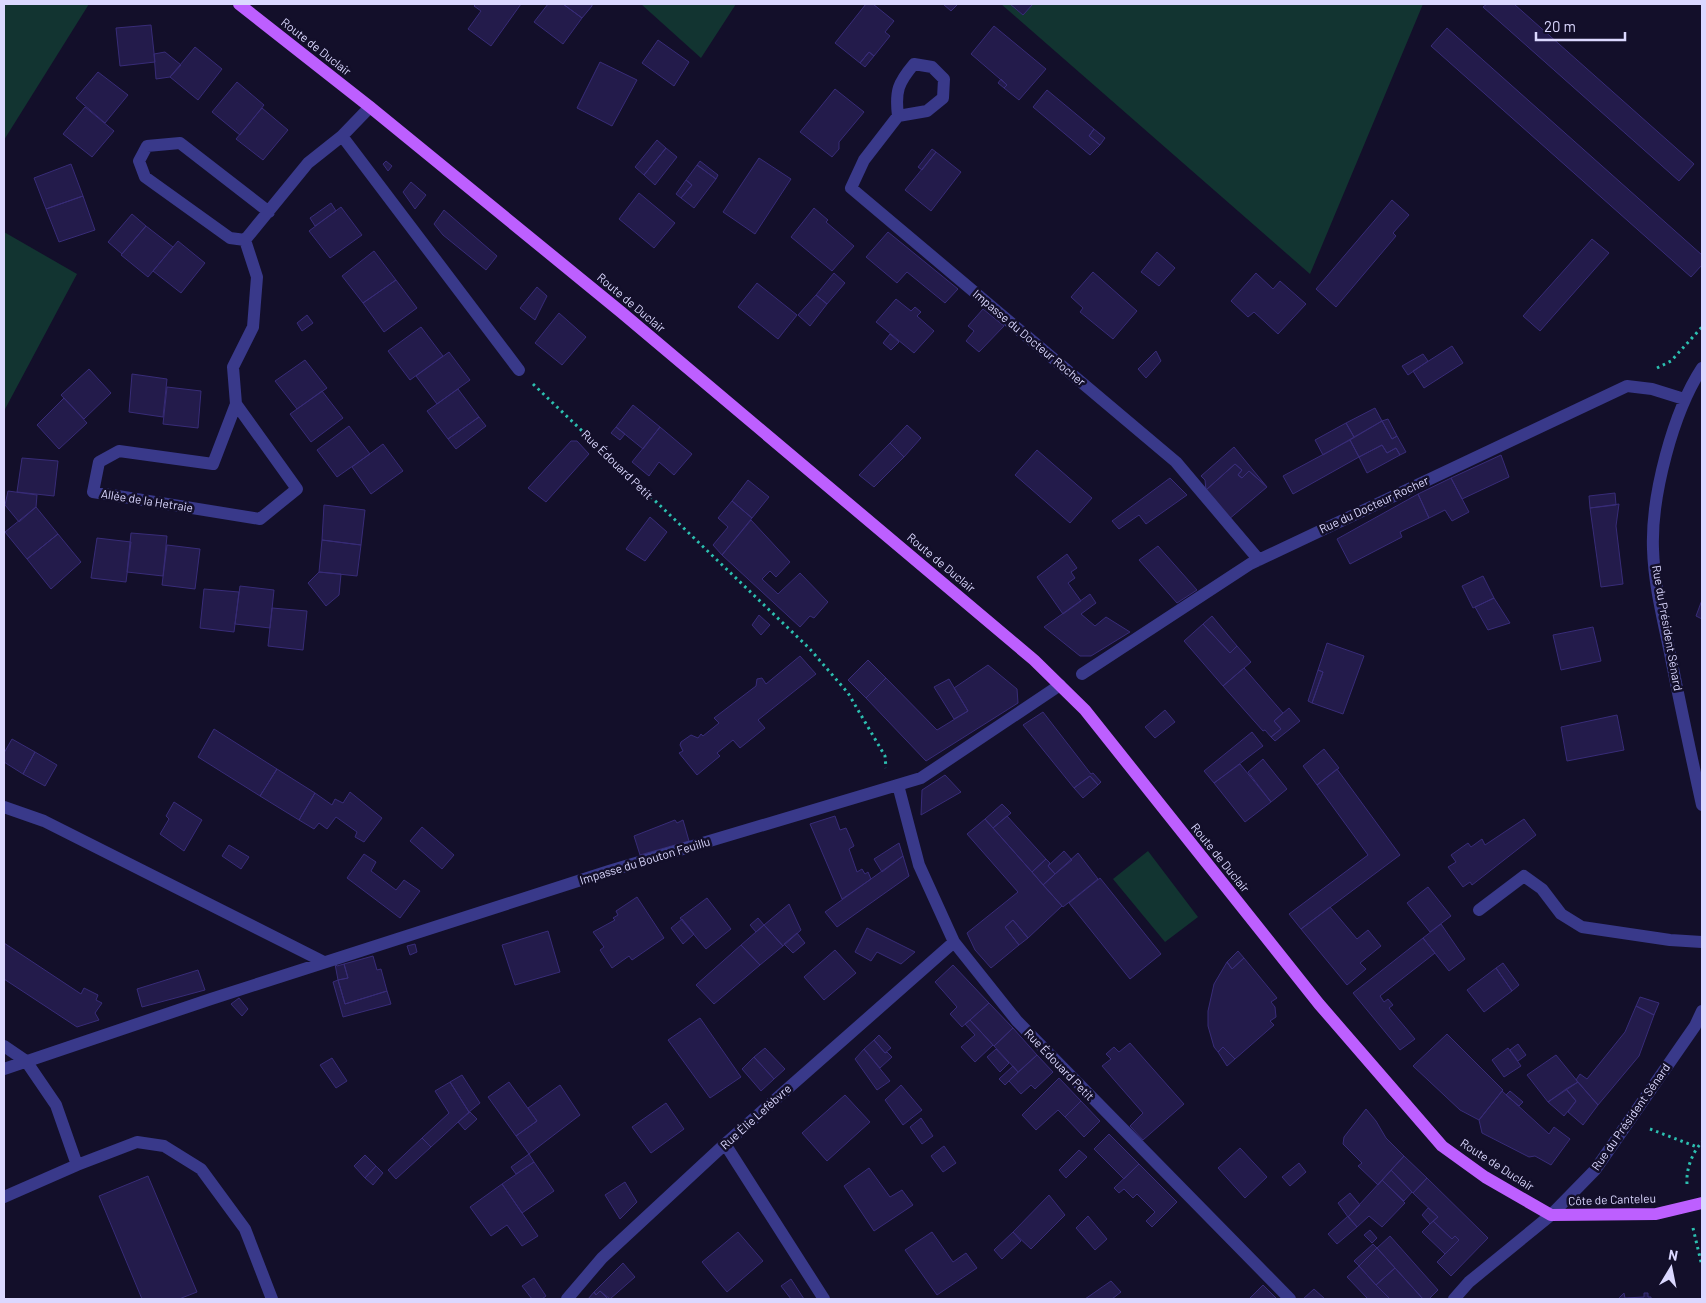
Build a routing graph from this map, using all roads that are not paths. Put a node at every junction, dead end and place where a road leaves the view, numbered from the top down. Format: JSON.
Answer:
{"nodes":[{"id":1,"x":239,"y":4,"type":"edge"},
{"id":2,"x":370,"y":107,"type":"junction"},
{"id":3,"x":898,"y":116,"type":"junction"},
{"id":4,"x":342,"y":136,"type":"junction"},
{"id":5,"x":269,"y":212,"type":"junction"},
{"id":6,"x":246,"y":240,"type":"junction"},
{"id":7,"x":1702,"y":368,"type":"edge"},
{"id":8,"x":520,"y":370,"type":"road end"},
{"id":9,"x":1684,"y":398,"type":"junction"},
{"id":10,"x":236,"y":404,"type":"junction"},
{"id":11,"x":1259,"y":560,"type":"junction"},
{"id":12,"x":1082,"y":674,"type":"dead end"},
{"id":13,"x":1060,"y":685,"type":"junction"},
{"id":14,"x":893,"y":787,"type":"junction"},
{"id":15,"x":1702,"y":805,"type":"edge"},
{"id":16,"x":4,"y":807,"type":"edge"},
{"id":17,"x":1479,"y":910,"type":"dead end"},
{"id":18,"x":954,"y":942,"type":"junction"},
{"id":19,"x":1702,"y":942,"type":"edge"},
{"id":20,"x":324,"y":962,"type":"junction"},
{"id":21,"x":1702,"y":1011,"type":"edge"},
{"id":22,"x":4,"y":1046,"type":"edge"},
{"id":23,"x":26,"y":1061,"type":"junction"},
{"id":24,"x":4,"y":1069,"type":"edge"},
{"id":25,"x":725,"y":1144,"type":"junction"},
{"id":26,"x":77,"y":1165,"type":"junction"},
{"id":27,"x":4,"y":1197,"type":"edge"},
{"id":28,"x":1702,"y":1203,"type":"edge"},
{"id":29,"x":1551,"y":1215,"type":"junction"},
{"id":30,"x":272,"y":1299,"type":"edge"},
{"id":31,"x":568,"y":1299,"type":"edge"},
{"id":32,"x":824,"y":1299,"type":"edge"},
{"id":33,"x":1290,"y":1299,"type":"edge"},
{"id":34,"x":1454,"y":1299,"type":"edge"}],
"edges":[{"from":1,"to":2,"type":"main road","name":"Route de Duclair"},
{"from":2,"to":4,"type":"street"},
{"from":2,"to":13,"type":"main road","name":"Route de Duclair"},
{"from":3,"to":3,"type":"street"},
{"from":3,"to":11,"type":"street","name":"Impasse du Docteur Rocher"},
{"from":4,"to":5,"type":"street"},
{"from":4,"to":8,"type":"street"},
{"from":5,"to":6,"type":"street"},
{"from":5,"to":6,"type":"street"},
{"from":6,"to":10,"type":"street","name":"Allée de la Hetraie"},
{"from":7,"to":9,"type":"street","name":"Rue du Président Sénard"},
{"from":9,"to":11,"type":"street","name":"Rue du Docteur Rocher"},
{"from":9,"to":15,"type":"street","name":"Rue du Président Sénard"},
{"from":10,"to":10,"type":"street","name":"Allée de la Hetraie"},
{"from":11,"to":12,"type":"street","name":"Rue du Docteur Rocher"},
{"from":13,"to":14,"type":"street","name":"Impasse du Bouton Feuillu"},
{"from":13,"to":29,"type":"main road","name":"Route de Duclair"},
{"from":14,"to":18,"type":"street","name":"Rue Édouard Petit"},
{"from":14,"to":20,"type":"street","name":"Impasse du Bouton Feuillu"},
{"from":16,"to":20,"type":"street"},
{"from":17,"to":19,"type":"street"},
{"from":18,"to":25,"type":"street","name":"Rue Élie Lefèbvre"},
{"from":18,"to":33,"type":"street","name":"Rue Édouard Petit"},
{"from":20,"to":23,"type":"street","name":"Impasse du Bouton Feuillu"},
{"from":21,"to":29,"type":"street","name":"Rue du Président Sénard"},
{"from":22,"to":23,"type":"street"},
{"from":23,"to":24,"type":"street","name":"Impasse du Bouton Feuillu"},
{"from":23,"to":26,"type":"street"},
{"from":25,"to":31,"type":"street","name":"Rue Élie Lefèbvre"},
{"from":25,"to":32,"type":"street"},
{"from":26,"to":27,"type":"street"},
{"from":26,"to":30,"type":"street"},
{"from":28,"to":29,"type":"main road","name":"Côte de Canteleu"},
{"from":29,"to":34,"type":"street","name":"Rue du Président Sénard"}]}
